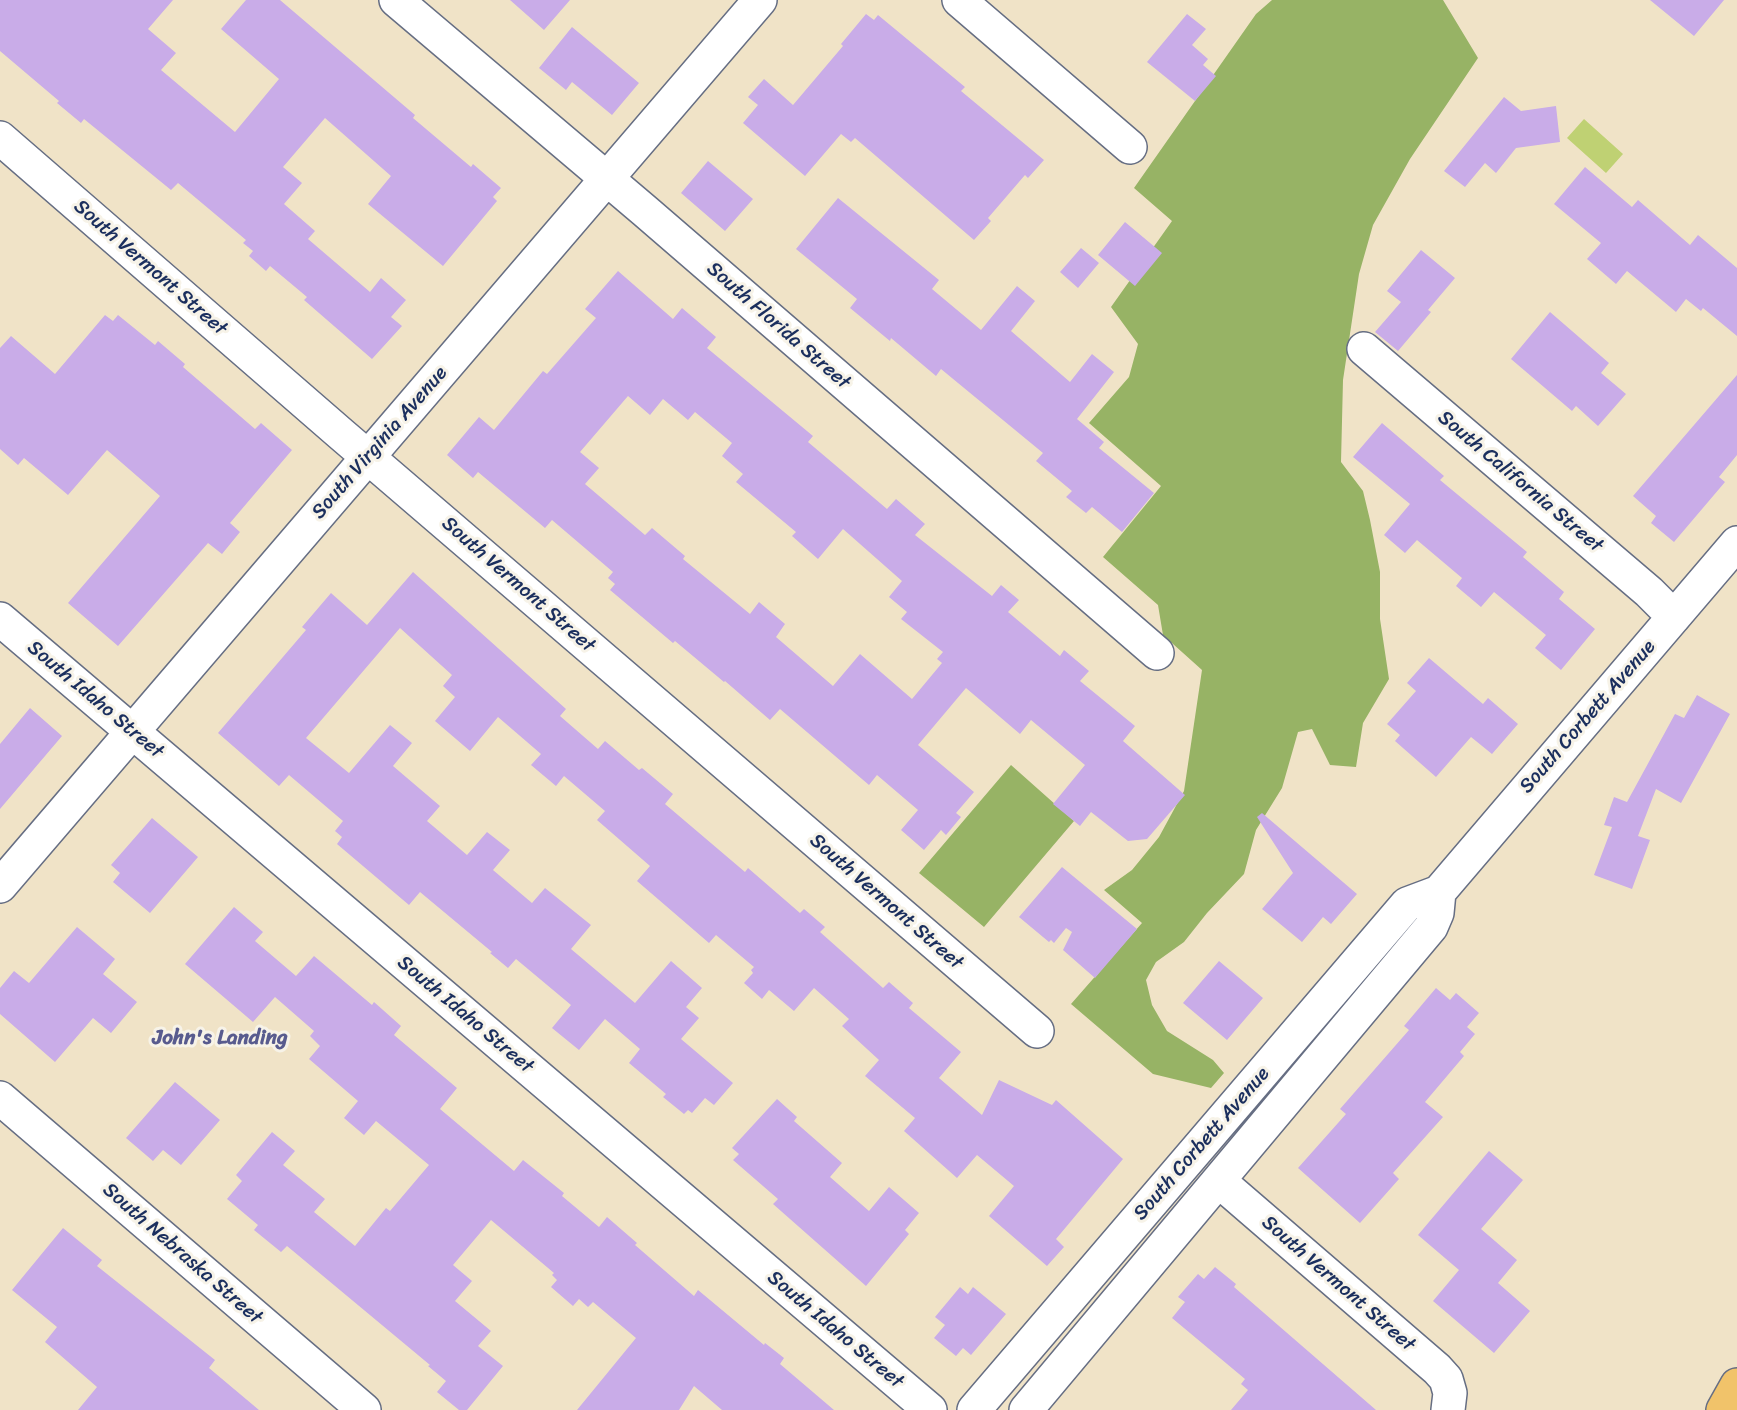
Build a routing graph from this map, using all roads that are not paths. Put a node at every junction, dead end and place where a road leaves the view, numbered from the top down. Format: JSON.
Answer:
{"nodes":[{"id":1,"x":396,"y":0,"type":"edge"},
{"id":2,"x":760,"y":0,"type":"edge"},
{"id":3,"x":958,"y":0,"type":"edge"},
{"id":4,"x":0,"y":138,"type":"edge"},
{"id":5,"x":1130,"y":147,"type":"dead end"},
{"id":6,"x":606,"y":178,"type":"junction"},
{"id":7,"x":1364,"y":350,"type":"dead end"},
{"id":8,"x":369,"y":457,"type":"junction"},
{"id":9,"x":1737,"y":543,"type":"edge"},
{"id":10,"x":1674,"y":617,"type":"junction"},
{"id":11,"x":0,"y":620,"type":"edge"},
{"id":12,"x":1157,"y":653,"type":"dead end"},
{"id":13,"x":132,"y":732,"type":"junction"},
{"id":14,"x":0,"y":886,"type":"edge"},
{"id":15,"x":1439,"y":892,"type":"junction"},
{"id":16,"x":1037,"y":1031,"type":"dead end"},
{"id":17,"x":0,"y":1098,"type":"edge"},
{"id":18,"x":1219,"y":1181,"type":"junction"},
{"id":19,"x":1737,"y":1385,"type":"edge"},
{"id":20,"x":1449,"y":1401,"type":"edge"},
{"id":21,"x":364,"y":1410,"type":"edge"},
{"id":22,"x":930,"y":1410,"type":"edge"},
{"id":23,"x":974,"y":1410,"type":"edge"},
{"id":24,"x":1026,"y":1410,"type":"edge"},
{"id":25,"x":1723,"y":1410,"type":"edge"}],
"edges":[{"from":1,"to":6,"type":"street","name":"South Florida Street"},
{"from":2,"to":6,"type":"street","name":"South Virginia Avenue"},
{"from":3,"to":5,"type":"street"},
{"from":4,"to":8,"type":"street","name":"South Vermont Street"},
{"from":6,"to":8,"type":"street","name":"South Virginia Avenue"},
{"from":6,"to":12,"type":"street","name":"South Florida Street"},
{"from":7,"to":10,"type":"street","name":"South California Street"},
{"from":8,"to":13,"type":"street","name":"South Virginia Avenue"},
{"from":8,"to":16,"type":"street","name":"South Vermont Street"},
{"from":9,"to":10,"type":"street","name":"South Corbett Avenue"},
{"from":10,"to":15,"type":"street","name":"South Corbett Avenue"},
{"from":11,"to":13,"type":"street","name":"South Idaho Street"},
{"from":13,"to":14,"type":"street","name":"South Virginia Avenue"},
{"from":13,"to":22,"type":"street","name":"South Idaho Street"},
{"from":15,"to":18,"type":"street","name":"South Corbett Avenue"},
{"from":15,"to":23,"type":"street","name":"South Corbett Avenue"},
{"from":17,"to":21,"type":"street","name":"South Nebraska Street"},
{"from":18,"to":20,"type":"street","name":"South Vermont Street"},
{"from":18,"to":24,"type":"street","name":"South Corbett Avenue"},
{"from":19,"to":25,"type":"highway"}]}
